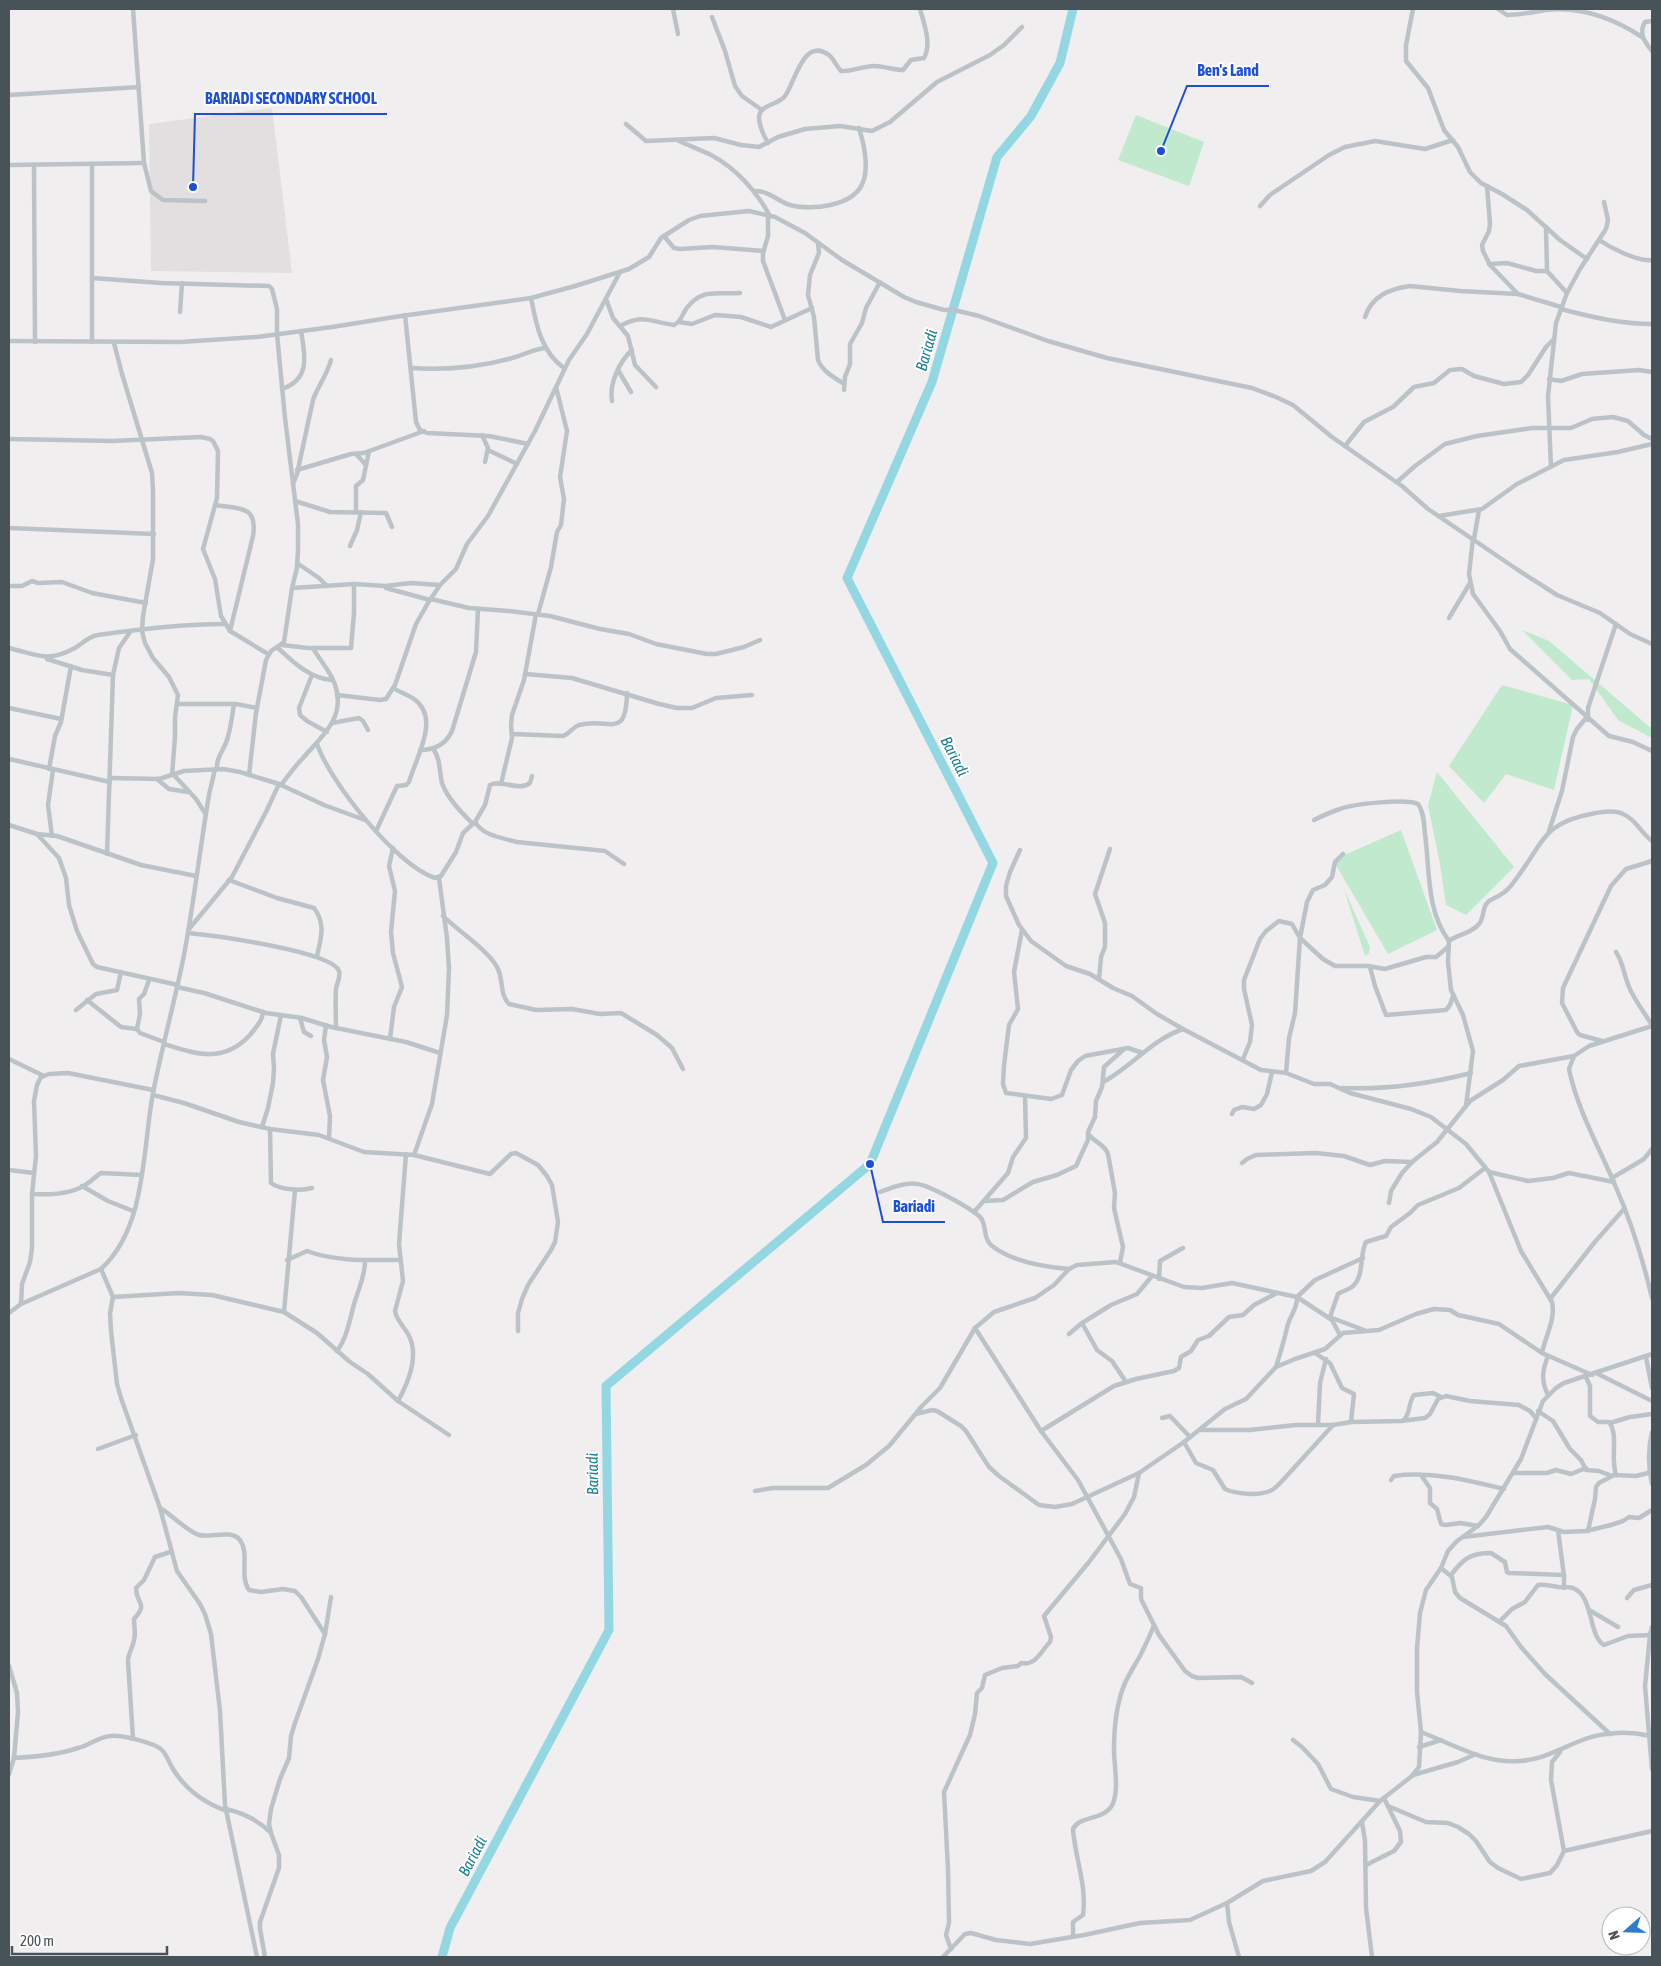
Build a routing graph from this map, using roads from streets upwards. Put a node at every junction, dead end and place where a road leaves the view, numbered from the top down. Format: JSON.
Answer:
{"nodes":[{"id":1,"x":134,"y":9,"type":"edge"},
{"id":2,"x":673,"y":9,"type":"edge"},
{"id":3,"x":920,"y":9,"type":"edge"},
{"id":4,"x":1413,"y":9,"type":"edge"},
{"id":5,"x":1498,"y":9,"type":"edge"},
{"id":6,"x":712,"y":17,"type":"dead end"},
{"id":7,"x":1652,"y":21,"type":"edge"},
{"id":8,"x":1022,"y":27,"type":"dead end"},
{"id":9,"x":678,"y":34,"type":"dead end"},
{"id":10,"x":1642,"y":37,"type":"junction"},
{"id":11,"x":1652,"y":51,"type":"edge"},
{"id":12,"x":138,"y":86,"type":"junction"},
{"id":13,"x":9,"y":95,"type":"edge"},
{"id":14,"x":762,"y":110,"type":"junction"},
{"id":15,"x":626,"y":124,"type":"dead end"},
{"id":16,"x":859,"y":128,"type":"junction"},
{"id":17,"x":678,"y":140,"type":"junction"},
{"id":18,"x":1453,"y":140,"type":"junction"},
{"id":19,"x":768,"y":143,"type":"junction"},
{"id":20,"x":144,"y":163,"type":"junction"},
{"id":21,"x":9,"y":165,"type":"edge"},
{"id":22,"x":34,"y":165,"type":"junction"},
{"id":23,"x":92,"y":165,"type":"junction"},
{"id":24,"x":1487,"y":186,"type":"junction"},
{"id":25,"x":755,"y":191,"type":"junction"},
{"id":26,"x":205,"y":201,"type":"dead end"},
{"id":27,"x":1604,"y":202,"type":"dead end"},
{"id":28,"x":1260,"y":206,"type":"dead end"},
{"id":29,"x":769,"y":215,"type":"junction"},
{"id":30,"x":1546,"y":227,"type":"junction"},
{"id":31,"x":664,"y":236,"type":"junction"},
{"id":32,"x":1599,"y":240,"type":"junction"},
{"id":33,"x":818,"y":242,"type":"junction"},
{"id":34,"x":764,"y":251,"type":"junction"},
{"id":35,"x":1587,"y":259,"type":"junction"},
{"id":36,"x":1652,"y":260,"type":"edge"},
{"id":37,"x":1489,"y":264,"type":"junction"},
{"id":38,"x":1546,"y":271,"type":"junction"},
{"id":39,"x":620,"y":272,"type":"junction"},
{"id":40,"x":92,"y":278,"type":"junction"},
{"id":41,"x":880,"y":282,"type":"junction"},
{"id":42,"x":182,"y":284,"type":"junction"},
{"id":43,"x":740,"y":293,"type":"dead end"},
{"id":44,"x":1567,"y":293,"type":"junction"},
{"id":45,"x":1518,"y":294,"type":"junction"},
{"id":46,"x":531,"y":298,"type":"junction"},
{"id":47,"x":606,"y":300,"type":"junction"},
{"id":48,"x":812,"y":308,"type":"junction"},
{"id":49,"x":1561,"y":308,"type":"junction"},
{"id":50,"x":180,"y":312,"type":"dead end"},
{"id":51,"x":405,"y":315,"type":"junction"},
{"id":52,"x":1365,"y":317,"type":"dead end"},
{"id":53,"x":785,"y":320,"type":"junction"},
{"id":54,"x":679,"y":322,"type":"junction"},
{"id":55,"x":1652,"y":324,"type":"edge"},
{"id":56,"x":620,"y":326,"type":"junction"},
{"id":57,"x":302,"y":331,"type":"junction"},
{"id":58,"x":277,"y":334,"type":"junction"},
{"id":59,"x":1554,"y":339,"type":"junction"},
{"id":60,"x":9,"y":341,"type":"edge"},
{"id":61,"x":36,"y":342,"type":"junction"},
{"id":62,"x":92,"y":342,"type":"junction"},
{"id":63,"x":114,"y":343,"type":"junction"},
{"id":64,"x":546,"y":348,"type":"junction"},
{"id":65,"x":632,"y":350,"type":"junction"},
{"id":66,"x":331,"y":360,"type":"dead end"},
{"id":67,"x":411,"y":368,"type":"junction"},
{"id":68,"x":564,"y":368,"type":"junction"},
{"id":69,"x":618,"y":370,"type":"junction"},
{"id":70,"x":1652,"y":372,"type":"edge"},
{"id":71,"x":1549,"y":379,"type":"junction"},
{"id":72,"x":844,"y":384,"type":"junction"},
{"id":73,"x":556,"y":386,"type":"junction"},
{"id":74,"x":282,"y":388,"type":"junction"},
{"id":75,"x":656,"y":388,"type":"dead end"},
{"id":76,"x":844,"y":390,"type":"dead end"},
{"id":77,"x":630,"y":392,"type":"dead end"},
{"id":78,"x":612,"y":400,"type":"dead end"},
{"id":79,"x":1548,"y":427,"type":"junction"},
{"id":80,"x":424,"y":432,"type":"junction"},
{"id":81,"x":482,"y":435,"type":"junction"},
{"id":82,"x":9,"y":438,"type":"edge"},
{"id":83,"x":1652,"y":439,"type":"edge"},
{"id":84,"x":143,"y":440,"type":"junction"},
{"id":85,"x":528,"y":444,"type":"junction"},
{"id":86,"x":1652,"y":444,"type":"edge"},
{"id":87,"x":1345,"y":446,"type":"junction"},
{"id":88,"x":488,"y":450,"type":"junction"},
{"id":89,"x":369,"y":452,"type":"junction"},
{"id":90,"x":356,"y":454,"type":"junction"},
{"id":91,"x":486,"y":462,"type":"dead end"},
{"id":92,"x":517,"y":464,"type":"junction"},
{"id":93,"x":366,"y":466,"type":"junction"},
{"id":94,"x":1551,"y":467,"type":"junction"},
{"id":95,"x":298,"y":470,"type":"junction"},
{"id":96,"x":1397,"y":482,"type":"junction"},
{"id":97,"x":293,"y":484,"type":"junction"},
{"id":98,"x":295,"y":501,"type":"junction"},
{"id":99,"x":215,"y":505,"type":"junction"},
{"id":100,"x":1480,"y":510,"type":"junction"},
{"id":101,"x":358,"y":512,"type":"junction"},
{"id":102,"x":1439,"y":516,"type":"junction"},
{"id":103,"x":392,"y":527,"type":"dead end"},
{"id":104,"x":9,"y":528,"type":"edge"},
{"id":105,"x":154,"y":534,"type":"junction"},
{"id":106,"x":1474,"y":539,"type":"junction"},
{"id":107,"x":350,"y":546,"type":"dead end"},
{"id":108,"x":297,"y":563,"type":"junction"},
{"id":109,"x":1470,"y":583,"type":"junction"},
{"id":110,"x":354,"y":584,"type":"junction"},
{"id":111,"x":440,"y":585,"type":"junction"},
{"id":112,"x":9,"y":586,"type":"edge"},
{"id":113,"x":326,"y":586,"type":"junction"},
{"id":114,"x":382,"y":586,"type":"junction"},
{"id":115,"x":292,"y":588,"type":"junction"},
{"id":116,"x":430,"y":600,"type":"junction"},
{"id":117,"x":146,"y":603,"type":"junction"},
{"id":118,"x":478,"y":609,"type":"junction"},
{"id":119,"x":537,"y":614,"type":"junction"},
{"id":120,"x":1449,"y":618,"type":"dead end"},
{"id":121,"x":225,"y":624,"type":"junction"},
{"id":122,"x":1616,"y":624,"type":"junction"},
{"id":123,"x":142,"y":631,"type":"junction"},
{"id":124,"x":230,"y":631,"type":"junction"},
{"id":125,"x":130,"y":632,"type":"junction"},
{"id":126,"x":760,"y":640,"type":"dead end"},
{"id":127,"x":282,"y":644,"type":"junction"},
{"id":128,"x":1652,"y":644,"type":"edge"},
{"id":129,"x":277,"y":647,"type":"junction"},
{"id":130,"x":9,"y":648,"type":"edge"},
{"id":131,"x":313,"y":648,"type":"junction"},
{"id":132,"x":268,"y":654,"type":"junction"},
{"id":133,"x":33,"y":656,"type":"junction"},
{"id":134,"x":71,"y":666,"type":"junction"},
{"id":135,"x":525,"y":674,"type":"junction"},
{"id":136,"x":113,"y":675,"type":"junction"},
{"id":137,"x":312,"y":675,"type":"junction"},
{"id":138,"x":332,"y":680,"type":"junction"},
{"id":139,"x":392,"y":688,"type":"junction"},
{"id":140,"x":627,"y":693,"type":"junction"},
{"id":141,"x":752,"y":694,"type":"dead end"},
{"id":142,"x":337,"y":695,"type":"junction"},
{"id":143,"x":178,"y":704,"type":"junction"},
{"id":144,"x":234,"y":704,"type":"junction"},
{"id":145,"x":9,"y":708,"type":"edge"},
{"id":146,"x":257,"y":708,"type":"junction"},
{"id":147,"x":61,"y":719,"type":"junction"},
{"id":148,"x":1587,"y":719,"type":"junction"},
{"id":149,"x":332,"y":723,"type":"junction"},
{"id":150,"x":368,"y":730,"type":"dead end"},
{"id":151,"x":327,"y":732,"type":"junction"},
{"id":152,"x":512,"y":734,"type":"junction"},
{"id":153,"x":317,"y":744,"type":"junction"},
{"id":154,"x":433,"y":748,"type":"junction"},
{"id":155,"x":420,"y":750,"type":"junction"},
{"id":156,"x":1652,"y":751,"type":"edge"},
{"id":157,"x":9,"y":759,"type":"edge"},
{"id":158,"x":216,"y":769,"type":"junction"},
{"id":159,"x":51,"y":770,"type":"junction"},
{"id":160,"x":172,"y":775,"type":"junction"},
{"id":161,"x":250,"y":775,"type":"junction"},
{"id":162,"x":532,"y":776,"type":"dead end"},
{"id":163,"x":157,"y":779,"type":"junction"},
{"id":164,"x":110,"y":780,"type":"junction"},
{"id":165,"x":501,"y":784,"type":"junction"},
{"id":166,"x":280,"y":785,"type":"junction"},
{"id":167,"x":188,"y":792,"type":"junction"},
{"id":168,"x":206,"y":814,"type":"junction"},
{"id":169,"x":1314,"y":820,"type":"dead end"},
{"id":170,"x":367,"y":821,"type":"junction"},
{"id":171,"x":474,"y":823,"type":"junction"},
{"id":172,"x":9,"y":825,"type":"edge"},
{"id":173,"x":376,"y":831,"type":"junction"},
{"id":174,"x":1549,"y":831,"type":"junction"},
{"id":175,"x":37,"y":834,"type":"junction"},
{"id":176,"x":52,"y":836,"type":"junction"},
{"id":177,"x":1652,"y":841,"type":"edge"},
{"id":178,"x":393,"y":848,"type":"junction"},
{"id":179,"x":1110,"y":849,"type":"dead end"},
{"id":180,"x":1020,"y":850,"type":"dead end"},
{"id":181,"x":107,"y":854,"type":"junction"},
{"id":182,"x":1343,"y":854,"type":"dead end"},
{"id":183,"x":1652,"y":862,"type":"edge"},
{"id":184,"x":624,"y":864,"type":"dead end"},
{"id":185,"x":196,"y":876,"type":"junction"},
{"id":186,"x":439,"y":878,"type":"junction"},
{"id":187,"x":229,"y":880,"type":"junction"},
{"id":188,"x":443,"y":916,"type":"junction"},
{"id":189,"x":1022,"y":930,"type":"junction"},
{"id":190,"x":188,"y":931,"type":"junction"},
{"id":191,"x":1300,"y":938,"type":"junction"},
{"id":192,"x":1449,"y":941,"type":"junction"},
{"id":193,"x":1448,"y":947,"type":"junction"},
{"id":194,"x":1616,"y":952,"type":"dead end"},
{"id":195,"x":317,"y":956,"type":"junction"},
{"id":196,"x":1370,"y":967,"type":"junction"},
{"id":197,"x":121,"y":972,"type":"junction"},
{"id":198,"x":1099,"y":979,"type":"junction"},
{"id":199,"x":149,"y":980,"type":"junction"},
{"id":200,"x":178,"y":986,"type":"junction"},
{"id":201,"x":1453,"y":996,"type":"junction"},
{"id":202,"x":87,"y":1000,"type":"junction"},
{"id":203,"x":76,"y":1010,"type":"dead end"},
{"id":204,"x":263,"y":1012,"type":"junction"},
{"id":205,"x":281,"y":1015,"type":"junction"},
{"id":206,"x":300,"y":1018,"type":"junction"},
{"id":207,"x":1652,"y":1025,"type":"edge"},
{"id":208,"x":326,"y":1026,"type":"junction"},
{"id":209,"x":336,"y":1028,"type":"junction"},
{"id":210,"x":137,"y":1029,"type":"junction"},
{"id":211,"x":1183,"y":1029,"type":"junction"},
{"id":212,"x":311,"y":1036,"type":"dead end"},
{"id":213,"x":390,"y":1039,"type":"junction"},
{"id":214,"x":1603,"y":1042,"type":"junction"},
{"id":215,"x":164,"y":1043,"type":"junction"},
{"id":216,"x":1124,"y":1049,"type":"junction"},
{"id":217,"x":440,"y":1053,"type":"junction"},
{"id":218,"x":1143,"y":1053,"type":"junction"},
{"id":219,"x":1574,"y":1056,"type":"junction"},
{"id":220,"x":9,"y":1059,"type":"edge"},
{"id":221,"x":1242,"y":1060,"type":"junction"},
{"id":222,"x":684,"y":1069,"type":"dead end"},
{"id":223,"x":1272,"y":1072,"type":"junction"},
{"id":224,"x":1286,"y":1073,"type":"junction"},
{"id":225,"x":1471,"y":1073,"type":"junction"},
{"id":226,"x":44,"y":1076,"type":"junction"},
{"id":227,"x":1103,"y":1082,"type":"junction"},
{"id":228,"x":1342,"y":1088,"type":"junction"},
{"id":229,"x":153,"y":1093,"type":"junction"},
{"id":230,"x":1025,"y":1096,"type":"junction"},
{"id":231,"x":1466,"y":1106,"type":"junction"},
{"id":232,"x":1232,"y":1114,"type":"dead end"},
{"id":233,"x":262,"y":1127,"type":"junction"},
{"id":234,"x":270,"y":1129,"type":"junction"},
{"id":235,"x":1448,"y":1130,"type":"junction"},
{"id":236,"x":1088,"y":1134,"type":"junction"},
{"id":237,"x":329,"y":1138,"type":"junction"},
{"id":238,"x":1652,"y":1149,"type":"edge"},
{"id":239,"x":406,"y":1154,"type":"junction"},
{"id":240,"x":414,"y":1155,"type":"junction"},
{"id":241,"x":1412,"y":1162,"type":"junction"},
{"id":242,"x":1242,"y":1163,"type":"dead end"},
{"id":243,"x":9,"y":1170,"type":"edge"},
{"id":244,"x":1487,"y":1170,"type":"junction"},
{"id":245,"x":34,"y":1173,"type":"junction"},
{"id":246,"x":142,"y":1175,"type":"junction"},
{"id":247,"x":1613,"y":1180,"type":"junction"},
{"id":248,"x":82,"y":1186,"type":"junction"},
{"id":249,"x":312,"y":1188,"type":"dead end"},
{"id":250,"x":295,"y":1190,"type":"junction"},
{"id":251,"x":880,"y":1192,"type":"dead end"},
{"id":252,"x":32,"y":1194,"type":"junction"},
{"id":253,"x":984,"y":1201,"type":"junction"},
{"id":254,"x":1389,"y":1202,"type":"dead end"},
{"id":255,"x":1624,"y":1209,"type":"junction"},
{"id":256,"x":133,"y":1211,"type":"junction"},
{"id":257,"x":974,"y":1212,"type":"junction"},
{"id":258,"x":1183,"y":1248,"type":"dead end"},
{"id":259,"x":1363,"y":1258,"type":"junction"},
{"id":260,"x":288,"y":1260,"type":"junction"},
{"id":261,"x":400,"y":1260,"type":"junction"},
{"id":262,"x":365,"y":1261,"type":"junction"},
{"id":263,"x":1120,"y":1263,"type":"junction"},
{"id":264,"x":101,"y":1269,"type":"junction"},
{"id":265,"x":1069,"y":1269,"type":"junction"},
{"id":266,"x":1152,"y":1276,"type":"junction"},
{"id":267,"x":1159,"y":1279,"type":"junction"},
{"id":268,"x":1277,"y":1293,"type":"junction"},
{"id":269,"x":113,"y":1297,"type":"junction"},
{"id":270,"x":1297,"y":1297,"type":"junction"},
{"id":271,"x":1652,"y":1298,"type":"edge"},
{"id":272,"x":1550,"y":1299,"type":"junction"},
{"id":273,"x":21,"y":1304,"type":"junction"},
{"id":274,"x":284,"y":1312,"type":"junction"},
{"id":275,"x":9,"y":1313,"type":"edge"},
{"id":276,"x":1330,"y":1317,"type":"junction"},
{"id":277,"x":1082,"y":1323,"type":"junction"},
{"id":278,"x":975,"y":1328,"type":"junction"},
{"id":279,"x":518,"y":1331,"type":"dead end"},
{"id":280,"x":1366,"y":1331,"type":"junction"},
{"id":281,"x":1069,"y":1334,"type":"dead end"},
{"id":282,"x":1340,"y":1335,"type":"junction"},
{"id":283,"x":338,"y":1351,"type":"junction"},
{"id":284,"x":1316,"y":1353,"type":"junction"},
{"id":285,"x":1542,"y":1354,"type":"junction"},
{"id":286,"x":1652,"y":1354,"type":"edge"},
{"id":287,"x":1548,"y":1356,"type":"junction"},
{"id":288,"x":1646,"y":1357,"type":"junction"},
{"id":289,"x":1326,"y":1359,"type":"junction"},
{"id":290,"x":1276,"y":1367,"type":"junction"},
{"id":291,"x":1594,"y":1374,"type":"junction"},
{"id":292,"x":1586,"y":1377,"type":"junction"},
{"id":293,"x":1126,"y":1382,"type":"junction"},
{"id":294,"x":1652,"y":1388,"type":"edge"},
{"id":295,"x":1548,"y":1395,"type":"junction"},
{"id":296,"x":1441,"y":1397,"type":"junction"},
{"id":297,"x":398,"y":1401,"type":"junction"},
{"id":298,"x":1652,"y":1401,"type":"edge"},
{"id":299,"x":1538,"y":1411,"type":"junction"},
{"id":300,"x":916,"y":1414,"type":"junction"},
{"id":301,"x":1652,"y":1414,"type":"edge"},
{"id":302,"x":1162,"y":1418,"type":"dead end"},
{"id":303,"x":1536,"y":1418,"type":"junction"},
{"id":304,"x":1404,"y":1420,"type":"junction"},
{"id":305,"x":1351,"y":1422,"type":"junction"},
{"id":306,"x":1610,"y":1423,"type":"junction"},
{"id":307,"x":1318,"y":1425,"type":"junction"},
{"id":308,"x":1333,"y":1425,"type":"junction"},
{"id":309,"x":1199,"y":1430,"type":"junction"},
{"id":310,"x":1041,"y":1431,"type":"junction"},
{"id":311,"x":1652,"y":1432,"type":"edge"},
{"id":312,"x":449,"y":1434,"type":"dead end"},
{"id":313,"x":136,"y":1435,"type":"junction"},
{"id":314,"x":1190,"y":1438,"type":"junction"},
{"id":315,"x":1184,"y":1442,"type":"junction"},
{"id":316,"x":98,"y":1450,"type":"dead end"},
{"id":317,"x":1586,"y":1468,"type":"junction"},
{"id":318,"x":1514,"y":1472,"type":"junction"},
{"id":319,"x":1139,"y":1473,"type":"junction"},
{"id":320,"x":1651,"y":1473,"type":"edge"},
{"id":321,"x":1421,"y":1475,"type":"junction"},
{"id":322,"x":1614,"y":1476,"type":"junction"},
{"id":323,"x":1391,"y":1480,"type":"dead end"},
{"id":324,"x":1652,"y":1484,"type":"edge"},
{"id":325,"x":1504,"y":1489,"type":"junction"},
{"id":326,"x":755,"y":1491,"type":"dead end"},
{"id":327,"x":1088,"y":1496,"type":"junction"},
{"id":328,"x":160,"y":1508,"type":"junction"},
{"id":329,"x":1652,"y":1510,"type":"edge"},
{"id":330,"x":1478,"y":1526,"type":"junction"},
{"id":331,"x":1558,"y":1530,"type":"junction"},
{"id":332,"x":1588,"y":1531,"type":"junction"},
{"id":333,"x":1109,"y":1537,"type":"junction"},
{"id":334,"x":1463,"y":1537,"type":"junction"},
{"id":335,"x":170,"y":1552,"type":"junction"},
{"id":336,"x":1441,"y":1568,"type":"junction"},
{"id":337,"x":1451,"y":1575,"type":"junction"},
{"id":338,"x":1564,"y":1576,"type":"junction"},
{"id":339,"x":1652,"y":1585,"type":"edge"},
{"id":340,"x":1564,"y":1588,"type":"junction"},
{"id":341,"x":331,"y":1596,"type":"dead end"},
{"id":342,"x":1627,"y":1598,"type":"dead end"},
{"id":343,"x":1589,"y":1610,"type":"junction"},
{"id":344,"x":1500,"y":1621,"type":"junction"},
{"id":345,"x":1154,"y":1625,"type":"junction"},
{"id":346,"x":1618,"y":1627,"type":"dead end"},
{"id":347,"x":1652,"y":1627,"type":"edge"},
{"id":348,"x":325,"y":1634,"type":"junction"},
{"id":349,"x":1650,"y":1635,"type":"junction"},
{"id":350,"x":9,"y":1666,"type":"edge"},
{"id":351,"x":1652,"y":1679,"type":"edge"},
{"id":352,"x":1646,"y":1681,"type":"junction"},
{"id":353,"x":1252,"y":1683,"type":"dead end"},
{"id":354,"x":1421,"y":1732,"type":"junction"},
{"id":355,"x":1610,"y":1734,"type":"junction"},
{"id":356,"x":1650,"y":1734,"type":"edge"},
{"id":357,"x":133,"y":1739,"type":"junction"},
{"id":358,"x":1293,"y":1740,"type":"dead end"},
{"id":359,"x":1441,"y":1740,"type":"junction"},
{"id":360,"x":1419,"y":1747,"type":"junction"},
{"id":361,"x":1563,"y":1749,"type":"junction"},
{"id":362,"x":1476,"y":1754,"type":"junction"},
{"id":363,"x":14,"y":1758,"type":"junction"},
{"id":364,"x":1652,"y":1769,"type":"edge"},
{"id":365,"x":9,"y":1774,"type":"edge"},
{"id":366,"x":1412,"y":1776,"type":"junction"},
{"id":367,"x":1382,"y":1800,"type":"junction"},
{"id":368,"x":1388,"y":1806,"type":"junction"},
{"id":369,"x":226,"y":1810,"type":"junction"},
{"id":370,"x":1362,"y":1822,"type":"junction"},
{"id":371,"x":1652,"y":1831,"type":"edge"},
{"id":372,"x":271,"y":1833,"type":"junction"},
{"id":373,"x":1564,"y":1851,"type":"junction"},
{"id":374,"x":1366,"y":1865,"type":"junction"},
{"id":375,"x":1227,"y":1904,"type":"junction"},
{"id":376,"x":1073,"y":1936,"type":"junction"},
{"id":377,"x":951,"y":1949,"type":"junction"},
{"id":378,"x":257,"y":1957,"type":"edge"},
{"id":379,"x":265,"y":1957,"type":"edge"},
{"id":380,"x":944,"y":1957,"type":"edge"},
{"id":381,"x":1239,"y":1957,"type":"edge"},
{"id":382,"x":1372,"y":1957,"type":"edge"}],
"edges":[{"from":1,"to":12,"type":"street"},
{"from":2,"to":9,"type":"street"},
{"from":3,"to":14,"type":"street"},
{"from":4,"to":18,"type":"street"},
{"from":5,"to":10,"type":"street"},
{"from":6,"to":14,"type":"street"},
{"from":7,"to":10,"type":"street"},
{"from":8,"to":16,"type":"street"},
{"from":10,"to":11,"type":"street"},
{"from":12,"to":13,"type":"street"},
{"from":12,"to":20,"type":"street"},
{"from":14,"to":19,"type":"street"},
{"from":15,"to":17,"type":"street"},
{"from":16,"to":19,"type":"street"},
{"from":16,"to":25,"type":"street"},
{"from":17,"to":19,"type":"street"},
{"from":17,"to":25,"type":"street"},
{"from":18,"to":24,"type":"street"},
{"from":18,"to":28,"type":"street"},
{"from":20,"to":23,"type":"street"},
{"from":20,"to":26,"type":"street"},
{"from":21,"to":22,"type":"street"},
{"from":22,"to":23,"type":"street"},
{"from":22,"to":61,"type":"street"},
{"from":23,"to":40,"type":"street"},
{"from":24,"to":30,"type":"street"},
{"from":24,"to":37,"type":"street"},
{"from":25,"to":29,"type":"street"},
{"from":27,"to":32,"type":"street"},
{"from":29,"to":31,"type":"street"},
{"from":29,"to":33,"type":"street"},
{"from":29,"to":34,"type":"street"},
{"from":30,"to":35,"type":"street"},
{"from":30,"to":38,"type":"street"},
{"from":31,"to":34,"type":"street"},
{"from":31,"to":39,"type":"street"},
{"from":32,"to":35,"type":"street"},
{"from":32,"to":36,"type":"street"},
{"from":33,"to":41,"type":"street"},
{"from":33,"to":48,"type":"street"},
{"from":34,"to":53,"type":"street"},
{"from":35,"to":44,"type":"street"},
{"from":37,"to":38,"type":"street"},
{"from":37,"to":45,"type":"street"},
{"from":38,"to":44,"type":"street"},
{"from":39,"to":46,"type":"street"},
{"from":39,"to":47,"type":"street"},
{"from":40,"to":42,"type":"street"},
{"from":40,"to":62,"type":"street"},
{"from":41,"to":72,"type":"street"},
{"from":41,"to":87,"type":"street"},
{"from":42,"to":50,"type":"street"},
{"from":42,"to":58,"type":"street"},
{"from":43,"to":54,"type":"street"},
{"from":44,"to":49,"type":"street"},
{"from":45,"to":49,"type":"street"},
{"from":45,"to":52,"type":"street"},
{"from":46,"to":51,"type":"street"},
{"from":46,"to":64,"type":"street"},
{"from":47,"to":56,"type":"street"},
{"from":47,"to":68,"type":"street"},
{"from":48,"to":53,"type":"street"},
{"from":48,"to":72,"type":"street"},
{"from":49,"to":55,"type":"street"},
{"from":49,"to":59,"type":"street"},
{"from":51,"to":57,"type":"street"},
{"from":51,"to":67,"type":"street"},
{"from":53,"to":54,"type":"street"},
{"from":54,"to":56,"type":"street"},
{"from":56,"to":65,"type":"street"},
{"from":57,"to":58,"type":"street"},
{"from":57,"to":74,"type":"street"},
{"from":58,"to":63,"type":"street"},
{"from":58,"to":74,"type":"street"},
{"from":59,"to":71,"type":"street"},
{"from":59,"to":87,"type":"street"},
{"from":60,"to":61,"type":"street"},
{"from":61,"to":62,"type":"street"},
{"from":62,"to":63,"type":"street"},
{"from":63,"to":84,"type":"street"},
{"from":64,"to":67,"type":"street"},
{"from":64,"to":68,"type":"street"},
{"from":65,"to":69,"type":"street"},
{"from":65,"to":75,"type":"street"},
{"from":66,"to":95,"type":"street"},
{"from":67,"to":80,"type":"street"},
{"from":68,"to":73,"type":"street"},
{"from":69,"to":77,"type":"street"},
{"from":69,"to":78,"type":"street"},
{"from":70,"to":71,"type":"street"},
{"from":71,"to":79,"type":"street"},
{"from":72,"to":76,"type":"street"},
{"from":73,"to":85,"type":"street"},
{"from":73,"to":119,"type":"street"},
{"from":74,"to":97,"type":"street"},
{"from":79,"to":83,"type":"street"},
{"from":79,"to":94,"type":"street"},
{"from":79,"to":96,"type":"street"},
{"from":80,"to":81,"type":"street"},
{"from":80,"to":89,"type":"street"},
{"from":81,"to":85,"type":"street"},
{"from":81,"to":88,"type":"street"},
{"from":82,"to":84,"type":"street"},
{"from":84,"to":99,"type":"street"},
{"from":84,"to":105,"type":"street"},
{"from":85,"to":92,"type":"street"},
{"from":86,"to":94,"type":"street"},
{"from":87,"to":96,"type":"street"},
{"from":88,"to":91,"type":"street"},
{"from":88,"to":92,"type":"street"},
{"from":89,"to":90,"type":"street"},
{"from":89,"to":93,"type":"street"},
{"from":90,"to":93,"type":"street"},
{"from":90,"to":95,"type":"street"},
{"from":92,"to":111,"type":"street"},
{"from":93,"to":101,"type":"street"},
{"from":94,"to":100,"type":"street"},
{"from":95,"to":97,"type":"street"},
{"from":96,"to":102,"type":"street"},
{"from":97,"to":98,"type":"street"},
{"from":98,"to":101,"type":"street"},
{"from":98,"to":108,"type":"street"},
{"from":99,"to":121,"type":"street"},
{"from":99,"to":124,"type":"street"},
{"from":100,"to":102,"type":"street"},
{"from":100,"to":106,"type":"street"},
{"from":101,"to":103,"type":"street"},
{"from":101,"to":107,"type":"street"},
{"from":102,"to":106,"type":"street"},
{"from":104,"to":105,"type":"street"},
{"from":105,"to":117,"type":"street"},
{"from":106,"to":109,"type":"street"},
{"from":106,"to":122,"type":"street"},
{"from":108,"to":113,"type":"street"},
{"from":108,"to":115,"type":"street"},
{"from":109,"to":120,"type":"street"},
{"from":109,"to":148,"type":"street"},
{"from":110,"to":113,"type":"street"},
{"from":110,"to":114,"type":"street"},
{"from":110,"to":131,"type":"street"},
{"from":111,"to":114,"type":"street"},
{"from":111,"to":116,"type":"street"},
{"from":112,"to":117,"type":"street"},
{"from":113,"to":115,"type":"street"},
{"from":114,"to":116,"type":"street"},
{"from":115,"to":127,"type":"street"},
{"from":116,"to":118,"type":"street"},
{"from":116,"to":139,"type":"street"},
{"from":117,"to":123,"type":"street"},
{"from":118,"to":119,"type":"street"},
{"from":118,"to":154,"type":"street"},
{"from":119,"to":126,"type":"street"},
{"from":119,"to":135,"type":"street"},
{"from":121,"to":123,"type":"street"},
{"from":121,"to":124,"type":"street"},
{"from":122,"to":128,"type":"street"},
{"from":122,"to":148,"type":"street"},
{"from":123,"to":125,"type":"street"},
{"from":123,"to":143,"type":"street"},
{"from":124,"to":132,"type":"street"},
{"from":125,"to":133,"type":"street"},
{"from":125,"to":136,"type":"street"},
{"from":127,"to":129,"type":"street"},
{"from":127,"to":131,"type":"street"},
{"from":129,"to":132,"type":"street"},
{"from":129,"to":137,"type":"street"},
{"from":130,"to":133,"type":"street"},
{"from":131,"to":138,"type":"street"},
{"from":132,"to":146,"type":"street"},
{"from":133,"to":134,"type":"street"},
{"from":134,"to":136,"type":"street"},
{"from":134,"to":147,"type":"street"},
{"from":135,"to":140,"type":"street"},
{"from":135,"to":152,"type":"street"},
{"from":136,"to":164,"type":"street"},
{"from":137,"to":138,"type":"street"},
{"from":137,"to":151,"type":"street"},
{"from":138,"to":142,"type":"street"},
{"from":139,"to":142,"type":"street"},
{"from":139,"to":155,"type":"street"},
{"from":140,"to":141,"type":"street"},
{"from":140,"to":152,"type":"street"},
{"from":142,"to":149,"type":"street"},
{"from":143,"to":144,"type":"street"},
{"from":143,"to":160,"type":"street"},
{"from":144,"to":146,"type":"street"},
{"from":144,"to":158,"type":"street"},
{"from":145,"to":147,"type":"street"},
{"from":146,"to":161,"type":"street"},
{"from":147,"to":159,"type":"street"},
{"from":148,"to":156,"type":"street"},
{"from":148,"to":174,"type":"street"},
{"from":149,"to":150,"type":"street"},
{"from":149,"to":151,"type":"street"},
{"from":151,"to":153,"type":"street"},
{"from":152,"to":165,"type":"street"},
{"from":153,"to":166,"type":"street"},
{"from":153,"to":170,"type":"street"},
{"from":154,"to":155,"type":"street"},
{"from":154,"to":171,"type":"street"},
{"from":155,"to":173,"type":"street"},
{"from":157,"to":159,"type":"street"},
{"from":158,"to":160,"type":"street"},
{"from":158,"to":161,"type":"street"},
{"from":158,"to":168,"type":"street"},
{"from":159,"to":164,"type":"street"},
{"from":159,"to":176,"type":"street"},
{"from":160,"to":163,"type":"street"},
{"from":160,"to":167,"type":"street"},
{"from":161,"to":166,"type":"street"},
{"from":162,"to":165,"type":"street"},
{"from":163,"to":164,"type":"street"},
{"from":163,"to":167,"type":"street"},
{"from":164,"to":181,"type":"street"},
{"from":165,"to":171,"type":"street"},
{"from":166,"to":170,"type":"street"},
{"from":166,"to":187,"type":"street"},
{"from":167,"to":168,"type":"street"},
{"from":168,"to":185,"type":"street"},
{"from":169,"to":192,"type":"street"},
{"from":170,"to":173,"type":"street"},
{"from":171,"to":184,"type":"street"},
{"from":171,"to":186,"type":"street"},
{"from":172,"to":175,"type":"street"},
{"from":173,"to":178,"type":"street"},
{"from":174,"to":177,"type":"street"},
{"from":174,"to":192,"type":"street"},
{"from":175,"to":176,"type":"street"},
{"from":175,"to":197,"type":"street"},
{"from":176,"to":181,"type":"street"},
{"from":178,"to":186,"type":"street"},
{"from":178,"to":213,"type":"street"},
{"from":179,"to":198,"type":"street"},
{"from":180,"to":189,"type":"street"},
{"from":181,"to":185,"type":"street"},
{"from":182,"to":191,"type":"street"},
{"from":183,"to":214,"type":"street"},
{"from":185,"to":190,"type":"street"},
{"from":186,"to":188,"type":"street"},
{"from":187,"to":190,"type":"street"},
{"from":187,"to":195,"type":"street"},
{"from":188,"to":217,"type":"street"},
{"from":188,"to":222,"type":"street"},
{"from":189,"to":198,"type":"street"},
{"from":189,"to":230,"type":"street"},
{"from":190,"to":195,"type":"street"},
{"from":190,"to":200,"type":"street"},
{"from":191,"to":196,"type":"street"},
{"from":191,"to":221,"type":"street"},
{"from":191,"to":224,"type":"street"},
{"from":192,"to":193,"type":"street"},
{"from":193,"to":196,"type":"street"},
{"from":193,"to":201,"type":"street"},
{"from":194,"to":207,"type":"street"},
{"from":195,"to":209,"type":"street"},
{"from":196,"to":201,"type":"street"},
{"from":197,"to":199,"type":"street"},
{"from":197,"to":202,"type":"street"},
{"from":198,"to":211,"type":"street"},
{"from":199,"to":200,"type":"street"},
{"from":199,"to":210,"type":"street"},
{"from":200,"to":204,"type":"street"},
{"from":200,"to":215,"type":"street"},
{"from":201,"to":225,"type":"street"},
{"from":202,"to":203,"type":"street"},
{"from":202,"to":210,"type":"street"},
{"from":204,"to":205,"type":"street"},
{"from":204,"to":215,"type":"street"},
{"from":205,"to":206,"type":"street"},
{"from":205,"to":233,"type":"street"},
{"from":206,"to":208,"type":"street"},
{"from":206,"to":212,"type":"street"},
{"from":207,"to":214,"type":"street"},
{"from":208,"to":209,"type":"street"},
{"from":208,"to":237,"type":"street"},
{"from":209,"to":213,"type":"street"},
{"from":210,"to":215,"type":"street"},
{"from":211,"to":218,"type":"street"},
{"from":211,"to":221,"type":"street"},
{"from":213,"to":217,"type":"street"},
{"from":214,"to":219,"type":"street"},
{"from":215,"to":229,"type":"street"},
{"from":216,"to":218,"type":"street"},
{"from":216,"to":227,"type":"street"},
{"from":216,"to":230,"type":"street"},
{"from":217,"to":240,"type":"street"},
{"from":218,"to":227,"type":"street"},
{"from":219,"to":231,"type":"street"},
{"from":219,"to":247,"type":"street"},
{"from":220,"to":226,"type":"street"},
{"from":221,"to":223,"type":"street"},
{"from":223,"to":224,"type":"street"},
{"from":223,"to":232,"type":"street"},
{"from":224,"to":228,"type":"street"},
{"from":225,"to":228,"type":"street"},
{"from":225,"to":231,"type":"street"},
{"from":226,"to":229,"type":"street"},
{"from":226,"to":245,"type":"street"},
{"from":227,"to":236,"type":"street"},
{"from":228,"to":235,"type":"street"},
{"from":229,"to":233,"type":"street"},
{"from":229,"to":246,"type":"street"},
{"from":230,"to":253,"type":"street"},
{"from":231,"to":235,"type":"street"},
{"from":233,"to":234,"type":"street"},
{"from":234,"to":237,"type":"street"},
{"from":234,"to":250,"type":"street"},
{"from":235,"to":241,"type":"street"},
{"from":235,"to":244,"type":"street"},
{"from":236,"to":253,"type":"street"},
{"from":236,"to":263,"type":"street"},
{"from":237,"to":239,"type":"street"},
{"from":238,"to":247,"type":"street"},
{"from":239,"to":240,"type":"street"},
{"from":239,"to":261,"type":"street"},
{"from":240,"to":279,"type":"street"},
{"from":241,"to":242,"type":"street"},
{"from":241,"to":254,"type":"street"},
{"from":243,"to":245,"type":"street"},
{"from":244,"to":247,"type":"street"},
{"from":244,"to":259,"type":"street"},
{"from":244,"to":272,"type":"street"},
{"from":245,"to":252,"type":"street"},
{"from":246,"to":248,"type":"street"},
{"from":246,"to":256,"type":"street"},
{"from":247,"to":255,"type":"street"},
{"from":248,"to":252,"type":"street"},
{"from":248,"to":256,"type":"street"},
{"from":249,"to":250,"type":"street"},
{"from":250,"to":260,"type":"street"},
{"from":251,"to":257,"type":"street"},
{"from":252,"to":273,"type":"street"},
{"from":253,"to":257,"type":"street"},
{"from":255,"to":271,"type":"street"},
{"from":255,"to":272,"type":"street"},
{"from":256,"to":264,"type":"street"},
{"from":257,"to":265,"type":"street"},
{"from":258,"to":267,"type":"street"},
{"from":259,"to":270,"type":"street"},
{"from":259,"to":276,"type":"street"},
{"from":260,"to":262,"type":"street"},
{"from":260,"to":274,"type":"street"},
{"from":261,"to":262,"type":"street"},
{"from":261,"to":297,"type":"street"},
{"from":262,"to":283,"type":"street"},
{"from":263,"to":265,"type":"street"},
{"from":263,"to":266,"type":"street"},
{"from":264,"to":269,"type":"street"},
{"from":264,"to":273,"type":"street"},
{"from":265,"to":278,"type":"street"},
{"from":266,"to":267,"type":"street"},
{"from":266,"to":277,"type":"street"},
{"from":267,"to":268,"type":"street"},
{"from":268,"to":270,"type":"street"},
{"from":268,"to":293,"type":"street"},
{"from":269,"to":274,"type":"street"},
{"from":269,"to":313,"type":"street"},
{"from":270,"to":276,"type":"street"},
{"from":270,"to":290,"type":"street"},
{"from":272,"to":285,"type":"street"},
{"from":273,"to":275,"type":"street"},
{"from":274,"to":283,"type":"street"},
{"from":276,"to":280,"type":"street"},
{"from":276,"to":282,"type":"street"},
{"from":277,"to":281,"type":"street"},
{"from":277,"to":293,"type":"street"},
{"from":278,"to":300,"type":"street"},
{"from":278,"to":310,"type":"street"},
{"from":280,"to":282,"type":"street"},
{"from":280,"to":285,"type":"street"},
{"from":282,"to":284,"type":"street"},
{"from":283,"to":297,"type":"street"},
{"from":284,"to":289,"type":"street"},
{"from":284,"to":290,"type":"street"},
{"from":285,"to":287,"type":"street"},
{"from":286,"to":288,"type":"street"},
{"from":287,"to":291,"type":"street"},
{"from":287,"to":295,"type":"street"},
{"from":288,"to":291,"type":"street"},
{"from":288,"to":294,"type":"street"},
{"from":289,"to":305,"type":"street"},
{"from":289,"to":307,"type":"street"},
{"from":290,"to":309,"type":"street"},
{"from":291,"to":292,"type":"street"},
{"from":291,"to":298,"type":"street"},
{"from":292,"to":295,"type":"street"},
{"from":292,"to":306,"type":"street"},
{"from":293,"to":310,"type":"street"},
{"from":295,"to":299,"type":"street"},
{"from":296,"to":303,"type":"street"},
{"from":296,"to":304,"type":"street"},
{"from":296,"to":304,"type":"street"},
{"from":297,"to":312,"type":"street"},
{"from":299,"to":303,"type":"street"},
{"from":299,"to":317,"type":"street"},
{"from":300,"to":326,"type":"street"},
{"from":300,"to":327,"type":"street"},
{"from":301,"to":306,"type":"street"},
{"from":302,"to":314,"type":"street"},
{"from":303,"to":318,"type":"street"},
{"from":304,"to":305,"type":"street"},
{"from":305,"to":308,"type":"street"},
{"from":306,"to":322,"type":"street"},
{"from":307,"to":308,"type":"street"},
{"from":307,"to":309,"type":"street"},
{"from":308,"to":315,"type":"street"},
{"from":309,"to":314,"type":"street"},
{"from":310,"to":327,"type":"street"},
{"from":311,"to":320,"type":"street"},
{"from":313,"to":316,"type":"street"},
{"from":313,"to":328,"type":"street"},
{"from":314,"to":315,"type":"street"},
{"from":315,"to":319,"type":"street"},
{"from":317,"to":318,"type":"street"},
{"from":317,"to":322,"type":"street"},
{"from":318,"to":325,"type":"street"},
{"from":319,"to":327,"type":"street"},
{"from":319,"to":333,"type":"street"},
{"from":320,"to":322,"type":"street"},
{"from":320,"to":324,"type":"street"},
{"from":321,"to":323,"type":"street"},
{"from":321,"to":325,"type":"street"},
{"from":321,"to":330,"type":"street"},
{"from":322,"to":332,"type":"street"},
{"from":325,"to":330,"type":"street"},
{"from":327,"to":333,"type":"street"},
{"from":328,"to":335,"type":"street"},
{"from":328,"to":348,"type":"street"},
{"from":329,"to":332,"type":"street"},
{"from":330,"to":334,"type":"street"},
{"from":331,"to":332,"type":"street"},
{"from":331,"to":334,"type":"street"},
{"from":331,"to":338,"type":"street"},
{"from":333,"to":345,"type":"street"},
{"from":333,"to":377,"type":"street"},
{"from":334,"to":336,"type":"street"},
{"from":335,"to":357,"type":"street"},
{"from":335,"to":369,"type":"street"},
{"from":336,"to":337,"type":"street"},
{"from":336,"to":354,"type":"street"},
{"from":337,"to":338,"type":"street"},
{"from":337,"to":344,"type":"street"},
{"from":338,"to":340,"type":"street"},
{"from":339,"to":342,"type":"street"},
{"from":340,"to":343,"type":"street"},
{"from":340,"to":344,"type":"street"},
{"from":341,"to":348,"type":"street"},
{"from":343,"to":346,"type":"street"},
{"from":343,"to":349,"type":"street"},
{"from":344,"to":355,"type":"street"},
{"from":345,"to":353,"type":"street"},
{"from":345,"to":376,"type":"street"},
{"from":347,"to":349,"type":"street"},
{"from":348,"to":372,"type":"street"},
{"from":349,"to":352,"type":"street"},
{"from":350,"to":363,"type":"street"},
{"from":351,"to":352,"type":"street"},
{"from":352,"to":356,"type":"street"},
{"from":354,"to":359,"type":"street"},
{"from":354,"to":360,"type":"street"},
{"from":355,"to":356,"type":"street"},
{"from":355,"to":361,"type":"street"},
{"from":356,"to":364,"type":"street"},
{"from":357,"to":363,"type":"street"},
{"from":357,"to":369,"type":"street"},
{"from":358,"to":367,"type":"street"},
{"from":359,"to":360,"type":"street"},
{"from":359,"to":362,"type":"street"},
{"from":360,"to":366,"type":"street"},
{"from":361,"to":362,"type":"street"},
{"from":361,"to":373,"type":"street"},
{"from":362,"to":366,"type":"street"},
{"from":363,"to":365,"type":"street"},
{"from":366,"to":367,"type":"street"},
{"from":367,"to":368,"type":"street"},
{"from":367,"to":370,"type":"street"},
{"from":368,"to":373,"type":"street"},
{"from":368,"to":374,"type":"street"},
{"from":369,"to":372,"type":"street"},
{"from":369,"to":378,"type":"street"},
{"from":370,"to":374,"type":"street"},
{"from":370,"to":375,"type":"street"},
{"from":371,"to":373,"type":"street"},
{"from":372,"to":379,"type":"street"},
{"from":374,"to":382,"type":"street"},
{"from":375,"to":376,"type":"street"},
{"from":375,"to":381,"type":"street"},
{"from":376,"to":377,"type":"street"},
{"from":377,"to":380,"type":"street"}]}
